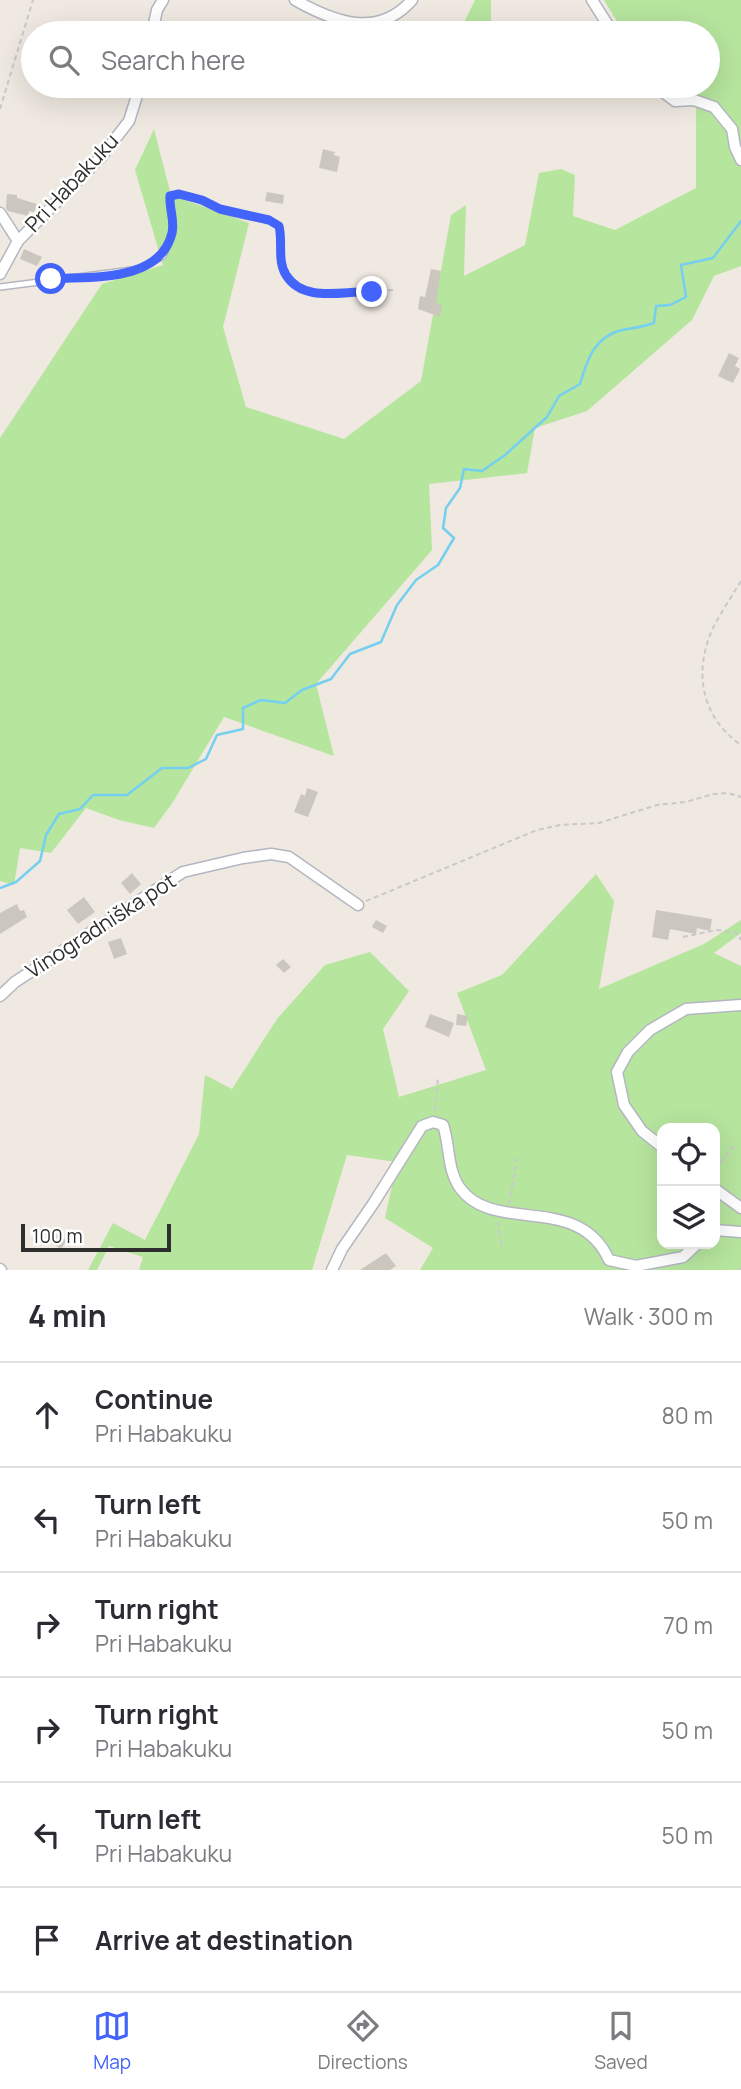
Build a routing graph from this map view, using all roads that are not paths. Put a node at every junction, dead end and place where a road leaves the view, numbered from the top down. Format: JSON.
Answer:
{"nodes":[{"id":1,"x":163,"y":0,"type":"edge"},
{"id":2,"x":295,"y":0,"type":"edge"},
{"id":3,"x":412,"y":0,"type":"edge"},
{"id":4,"x":592,"y":0,"type":"edge"},
{"id":5,"x":155,"y":21,"type":"edge"},
{"id":6,"x":342,"y":21,"type":"edge"},
{"id":7,"x":381,"y":21,"type":"edge"},
{"id":8,"x":605,"y":21,"type":"edge"},
{"id":9,"x":136,"y":98,"type":"edge"},
{"id":10,"x":672,"y":98,"type":"edge"},
{"id":11,"x":741,"y":160,"type":"edge"},
{"id":12,"x":0,"y":213,"type":"edge"},
{"id":13,"x":269,"y":220,"type":"road end"},
{"id":14,"x":18,"y":241,"type":"junction"},
{"id":15,"x":0,"y":274,"type":"edge"},
{"id":16,"x":0,"y":287,"type":"edge"},
{"id":17,"x":358,"y":905,"type":"road end"},
{"id":18,"x":0,"y":996,"type":"edge"},
{"id":19,"x":741,"y":1005,"type":"edge"},
{"id":20,"x":657,"y":1143,"type":"edge"},
{"id":21,"x":720,"y":1193,"type":"edge"},
{"id":22,"x":741,"y":1208,"type":"edge"},
{"id":23,"x":720,"y":1231,"type":"edge"},
{"id":24,"x":741,"y":1233,"type":"edge"},
{"id":25,"x":692,"y":1249,"type":"edge"},
{"id":26,"x":332,"y":1270,"type":"edge"}],
"edges":[{"from":1,"to":5,"type":"street"},
{"from":2,"to":6,"type":"street"},
{"from":3,"to":7,"type":"street"},
{"from":4,"to":8,"type":"street"},
{"from":9,"to":14,"type":"street","name":"Pri Habakuku"},
{"from":10,"to":11,"type":"street"},
{"from":12,"to":14,"type":"street","name":"Pri Habakuku"},
{"from":13,"to":16,"type":"lane"},
{"from":14,"to":15,"type":"street","name":"Pri Habakuku"},
{"from":17,"to":18,"type":"street","name":"Vinogradniška pot"},
{"from":19,"to":20,"type":"street"},
{"from":21,"to":22,"type":"street"},
{"from":23,"to":24,"type":"street"},
{"from":25,"to":26,"type":"street"}]}
